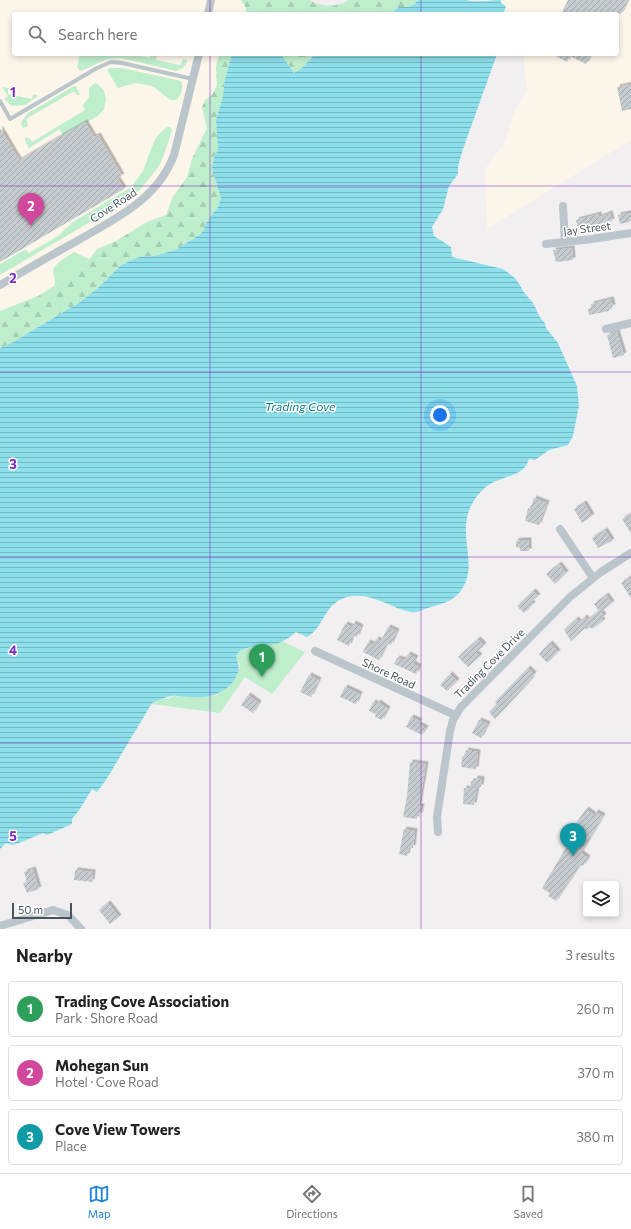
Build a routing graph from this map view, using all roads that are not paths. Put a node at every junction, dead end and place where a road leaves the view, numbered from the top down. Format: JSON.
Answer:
{"nodes":[{"id":1,"x":211,"y":0,"type":"edge"},
{"id":2,"x":208,"y":12,"type":"edge"},
{"id":3,"x":199,"y":56,"type":"edge"},
{"id":4,"x":193,"y":79,"type":"junction"},
{"id":5,"x":0,"y":101,"type":"edge"},
{"id":6,"x":563,"y":206,"type":"dead end"},
{"id":7,"x":631,"y":233,"type":"edge"},
{"id":8,"x":565,"y":242,"type":"junction"},
{"id":9,"x":546,"y":244,"type":"dead end"},
{"id":10,"x":0,"y":285,"type":"edge"},
{"id":11,"x":631,"y":323,"type":"edge"},
{"id":12,"x":606,"y":330,"type":"dead end"},
{"id":13,"x":560,"y":529,"type":"dead end"},
{"id":14,"x":631,"y":553,"type":"edge"},
{"id":15,"x":593,"y":578,"type":"junction"},
{"id":16,"x":315,"y":651,"type":"dead end"},
{"id":17,"x":455,"y":716,"type":"junction"},
{"id":18,"x":438,"y":832,"type":"dead end"},
{"id":19,"x":0,"y":926,"type":"edge"},
{"id":20,"x":81,"y":929,"type":"edge"}],
"edges":[{"from":1,"to":2,"type":"street"},
{"from":3,"to":4,"type":"street","name":"Cove Road"},
{"from":4,"to":5,"type":"lane"},
{"from":4,"to":10,"type":"street","name":"Cove Road"},
{"from":6,"to":8,"type":"street"},
{"from":7,"to":8,"type":"street","name":"Jay Street"},
{"from":8,"to":9,"type":"street","name":"Jay Street"},
{"from":11,"to":12,"type":"street"},
{"from":13,"to":15,"type":"street"},
{"from":14,"to":15,"type":"street","name":"Trading Cove Drive"},
{"from":15,"to":17,"type":"street","name":"Trading Cove Drive"},
{"from":16,"to":17,"type":"street","name":"Shore Road"},
{"from":17,"to":18,"type":"street","name":"Trading Cove Drive"},
{"from":19,"to":20,"type":"street"}]}
